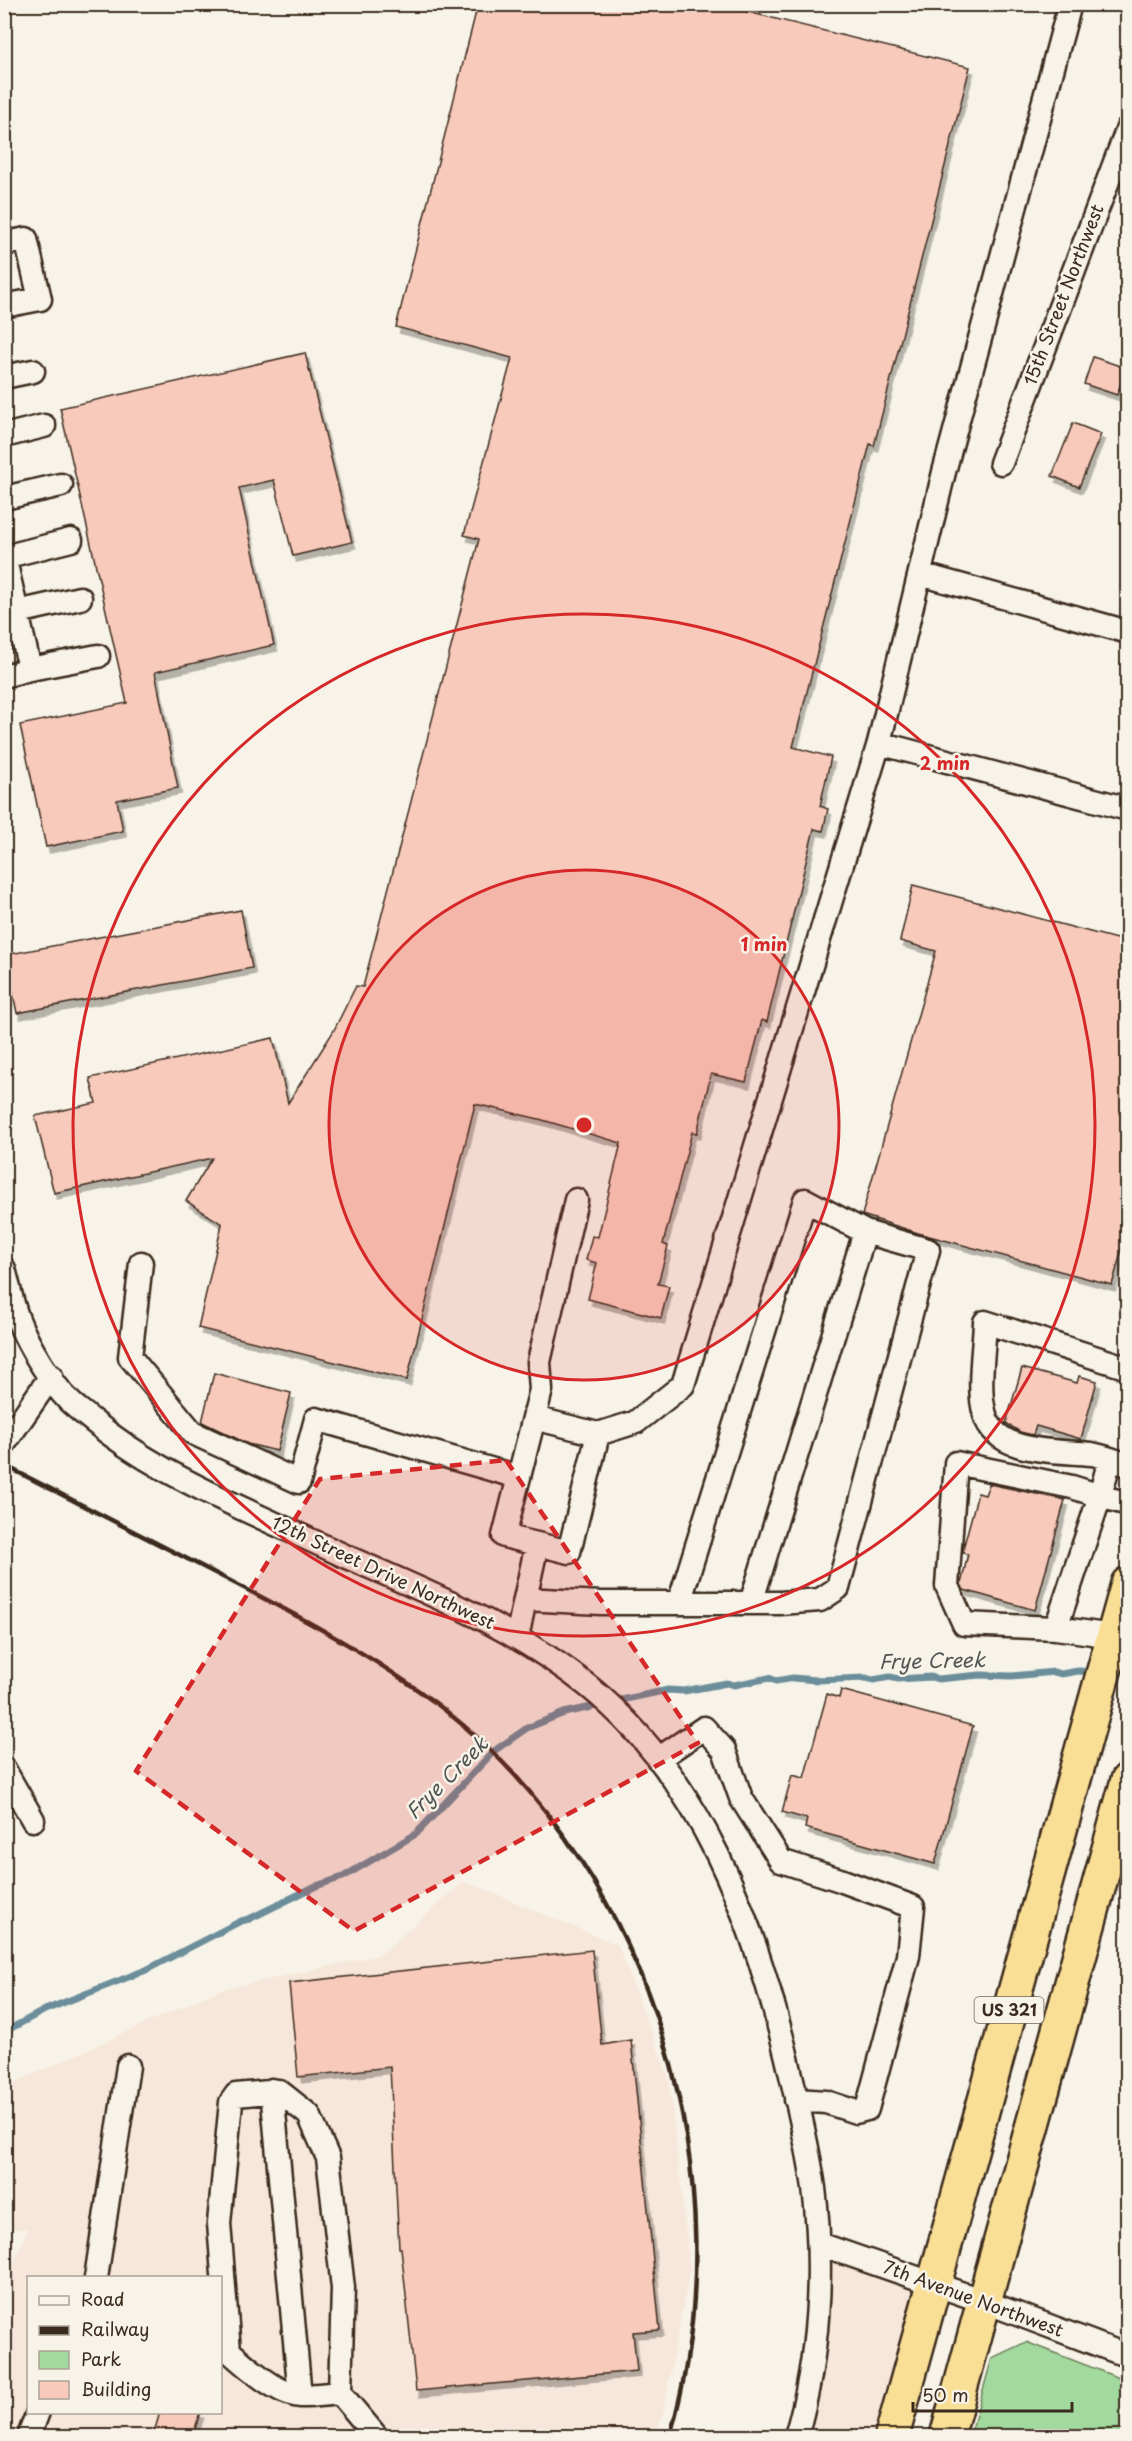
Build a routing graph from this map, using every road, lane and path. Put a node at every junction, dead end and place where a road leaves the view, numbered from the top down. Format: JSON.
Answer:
{"nodes":[{"id":1,"x":1070,"y":4,"type":"edge"},
{"id":2,"x":1128,"y":128,"type":"edge"},
{"id":3,"x":1119,"y":176,"type":"edge"},
{"id":4,"x":4,"y":244,"type":"edge"},
{"id":5,"x":4,"y":306,"type":"edge"},
{"id":6,"x":33,"y":371,"type":"dead end"},
{"id":7,"x":4,"y":377,"type":"edge"},
{"id":8,"x":45,"y":426,"type":"dead end"},
{"id":9,"x":4,"y":436,"type":"edge"},
{"id":10,"x":1001,"y":463,"type":"dead end"},
{"id":11,"x":61,"y":484,"type":"dead end"},
{"id":12,"x":4,"y":498,"type":"edge"},
{"id":13,"x":71,"y":540,"type":"dead end"},
{"id":14,"x":5,"y":557,"type":"edge"},
{"id":15,"x":920,"y":574,"type":"junction"},
{"id":16,"x":80,"y":598,"type":"dead end"},
{"id":17,"x":11,"y":613,"type":"edge"},
{"id":18,"x":1128,"y":632,"type":"edge"},
{"id":19,"x":98,"y":656,"type":"dead end"},
{"id":20,"x":30,"y":669,"type":"junction"},
{"id":21,"x":4,"y":676,"type":"edge"},
{"id":22,"x":879,"y":743,"type":"junction"},
{"id":23,"x":1128,"y":809,"type":"edge"},
{"id":24,"x":576,"y":1200,"type":"dead end"},
{"id":25,"x":865,"y":1232,"type":"junction"},
{"id":26,"x":141,"y":1263,"type":"dead end"},
{"id":27,"x":4,"y":1269,"type":"edge"},
{"id":28,"x":1128,"y":1368,"type":"edge"},
{"id":29,"x":51,"y":1376,"type":"junction"},
{"id":30,"x":534,"y":1418,"type":"junction"},
{"id":31,"x":598,"y":1434,"type":"junction"},
{"id":32,"x":4,"y":1444,"type":"edge"},
{"id":33,"x":1119,"y":1462,"type":"edge"},
{"id":34,"x":518,"y":1477,"type":"junction"},
{"id":35,"x":1100,"y":1496,"type":"junction"},
{"id":36,"x":1128,"y":1504,"type":"edge"},
{"id":37,"x":537,"y":1544,"type":"junction"},
{"id":38,"x":1128,"y":1584,"type":"edge"},
{"id":39,"x":525,"y":1599,"type":"junction"},
{"id":40,"x":679,"y":1603,"type":"junction"},
{"id":41,"x":751,"y":1603,"type":"junction"},
{"id":42,"x":1056,"y":1628,"type":"junction"},
{"id":43,"x":1113,"y":1636,"type":"junction"},
{"id":44,"x":517,"y":1638,"type":"junction"},
{"id":45,"x":658,"y":1759,"type":"junction"},
{"id":46,"x":4,"y":1769,"type":"edge"},
{"id":47,"x":1128,"y":1780,"type":"edge"},
{"id":48,"x":33,"y":1820,"type":"dead end"},
{"id":49,"x":128,"y":2066,"type":"dead end"},
{"id":50,"x":272,"y":2090,"type":"junction"},
{"id":51,"x":796,"y":2100,"type":"junction"},
{"id":52,"x":819,"y":2244,"type":"junction"},
{"id":53,"x":96,"y":2276,"type":"edge"},
{"id":54,"x":221,"y":2276,"type":"edge"},
{"id":55,"x":933,"y":2284,"type":"junction"},
{"id":56,"x":222,"y":2287,"type":"edge"},
{"id":57,"x":983,"y":2301,"type":"junction"},
{"id":58,"x":225,"y":2351,"type":"edge"},
{"id":59,"x":1128,"y":2356,"type":"edge"},
{"id":60,"x":340,"y":2393,"type":"junction"},
{"id":61,"x":300,"y":2396,"type":"junction"},
{"id":62,"x":37,"y":2414,"type":"edge"},
{"id":63,"x":29,"y":2436,"type":"edge"},
{"id":64,"x":376,"y":2436,"type":"edge"},
{"id":65,"x":796,"y":2436,"type":"edge"},
{"id":66,"x":892,"y":2436,"type":"edge"},
{"id":67,"x":947,"y":2436,"type":"edge"}],
"edges":[{"from":1,"to":15,"type":"street"},
{"from":2,"to":3,"type":"street","name":"15th Street Northwest"},
{"from":3,"to":10,"type":"street","name":"15th Street Northwest"},
{"from":4,"to":5,"type":"street"},
{"from":6,"to":7,"type":"street"},
{"from":8,"to":9,"type":"street"},
{"from":11,"to":12,"type":"street"},
{"from":13,"to":14,"type":"street"},
{"from":14,"to":17,"type":"street"},
{"from":15,"to":18,"type":"street"},
{"from":15,"to":22,"type":"street"},
{"from":16,"to":17,"type":"street"},
{"from":17,"to":20,"type":"street"},
{"from":19,"to":20,"type":"street"},
{"from":20,"to":21,"type":"street"},
{"from":22,"to":23,"type":"street"},
{"from":22,"to":31,"type":"street"},
{"from":24,"to":30,"type":"street"},
{"from":25,"to":40,"type":"street"},
{"from":25,"to":41,"type":"street"},
{"from":25,"to":41,"type":"street"},
{"from":26,"to":34,"type":"street"},
{"from":27,"to":29,"type":"street","name":"12th Street Drive Northwest"},
{"from":28,"to":33,"type":"street"},
{"from":29,"to":32,"type":"street"},
{"from":29,"to":44,"type":"street","name":"12th Street Drive Northwest"},
{"from":30,"to":31,"type":"street"},
{"from":30,"to":34,"type":"street"},
{"from":31,"to":37,"type":"street"},
{"from":33,"to":35,"type":"street"},
{"from":34,"to":37,"type":"street"},
{"from":35,"to":36,"type":"street"},
{"from":35,"to":42,"type":"street"},
{"from":35,"to":42,"type":"street"},
{"from":37,"to":39,"type":"street"},
{"from":38,"to":43,"type":"highway","number":"US 321"},
{"from":39,"to":40,"type":"street"},
{"from":39,"to":44,"type":"street"},
{"from":40,"to":41,"type":"street"},
{"from":42,"to":43,"type":"street"},
{"from":43,"to":55,"type":"highway","number":"US 321"},
{"from":44,"to":45,"type":"street","name":"12th Street Drive Northwest"},
{"from":45,"to":51,"type":"street","name":"12th Street Drive Northwest"},
{"from":45,"to":51,"type":"street"},
{"from":46,"to":48,"type":"street"},
{"from":47,"to":57,"type":"highway","number":"US 321"},
{"from":49,"to":53,"type":"street"},
{"from":50,"to":54,"type":"street"},
{"from":50,"to":60,"type":"street"},
{"from":50,"to":61,"type":"street"},
{"from":51,"to":52,"type":"street","name":"12th Street Drive Northwest"},
{"from":52,"to":55,"type":"street","name":"7th Avenue Northwest"},
{"from":52,"to":65,"type":"street","name":"12th Street Drive Northwest"},
{"from":55,"to":57,"type":"street","name":"7th Avenue Northwest"},
{"from":55,"to":66,"type":"highway","number":"US 321"},
{"from":56,"to":58,"type":"street"},
{"from":57,"to":59,"type":"street","name":"7th Avenue Northwest"},
{"from":57,"to":67,"type":"highway","number":"US 321"},
{"from":58,"to":61,"type":"street"},
{"from":60,"to":61,"type":"street"},
{"from":60,"to":64,"type":"street"},
{"from":62,"to":63,"type":"street"}]}
